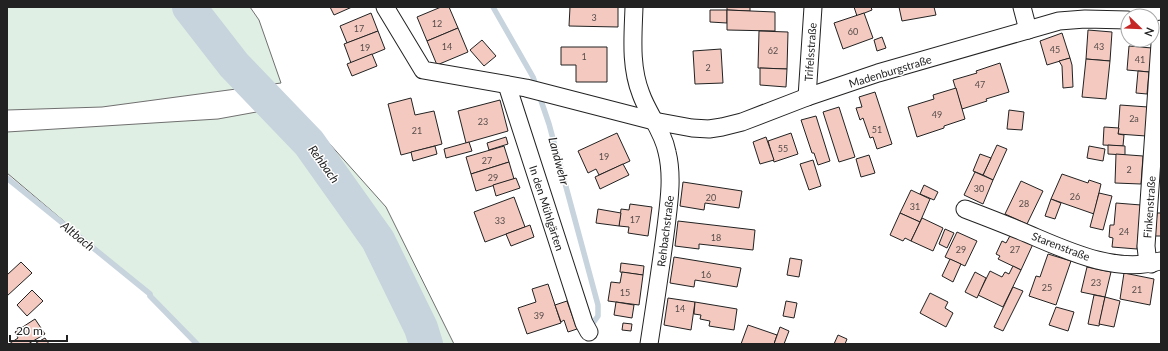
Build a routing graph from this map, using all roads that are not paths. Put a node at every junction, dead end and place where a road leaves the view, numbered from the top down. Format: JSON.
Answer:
{"nodes":[{"id":1,"x":385,"y":7,"type":"edge"},
{"id":2,"x":634,"y":7,"type":"edge"},
{"id":3,"x":813,"y":7,"type":"edge"},
{"id":4,"x":1022,"y":7,"type":"edge"},
{"id":5,"x":1120,"y":20,"type":"edge"},
{"id":6,"x":1161,"y":29,"type":"edge"},
{"id":7,"x":1028,"y":30,"type":"junction"},
{"id":8,"x":507,"y":85,"type":"junction"},
{"id":9,"x":807,"y":98,"type":"junction"},
{"id":10,"x":654,"y":121,"type":"junction"},
{"id":11,"x":965,"y":209,"type":"dead end"},
{"id":12,"x":1156,"y":262,"type":"edge"},
{"id":13,"x":589,"y":332,"type":"dead end"},
{"id":14,"x":649,"y":344,"type":"edge"}],
"edges":[{"from":1,"to":8,"type":"street"},
{"from":2,"to":10,"type":"street","name":"Rehbachstraße"},
{"from":3,"to":9,"type":"street","name":"Trifelsstraße"},
{"from":4,"to":7,"type":"street"},
{"from":5,"to":7,"type":"street","name":"Madenburgstraße"},
{"from":6,"to":12,"type":"street","name":"Finkenstraße"},
{"from":7,"to":9,"type":"street","name":"Madenburgstraße"},
{"from":8,"to":10,"type":"street"},
{"from":8,"to":13,"type":"street","name":"In den Mühlgärten"},
{"from":9,"to":10,"type":"street","name":"Madenburgstraße"},
{"from":10,"to":14,"type":"street","name":"Rehbachstraße"},
{"from":11,"to":12,"type":"street","name":"Starenstraße"}]}
